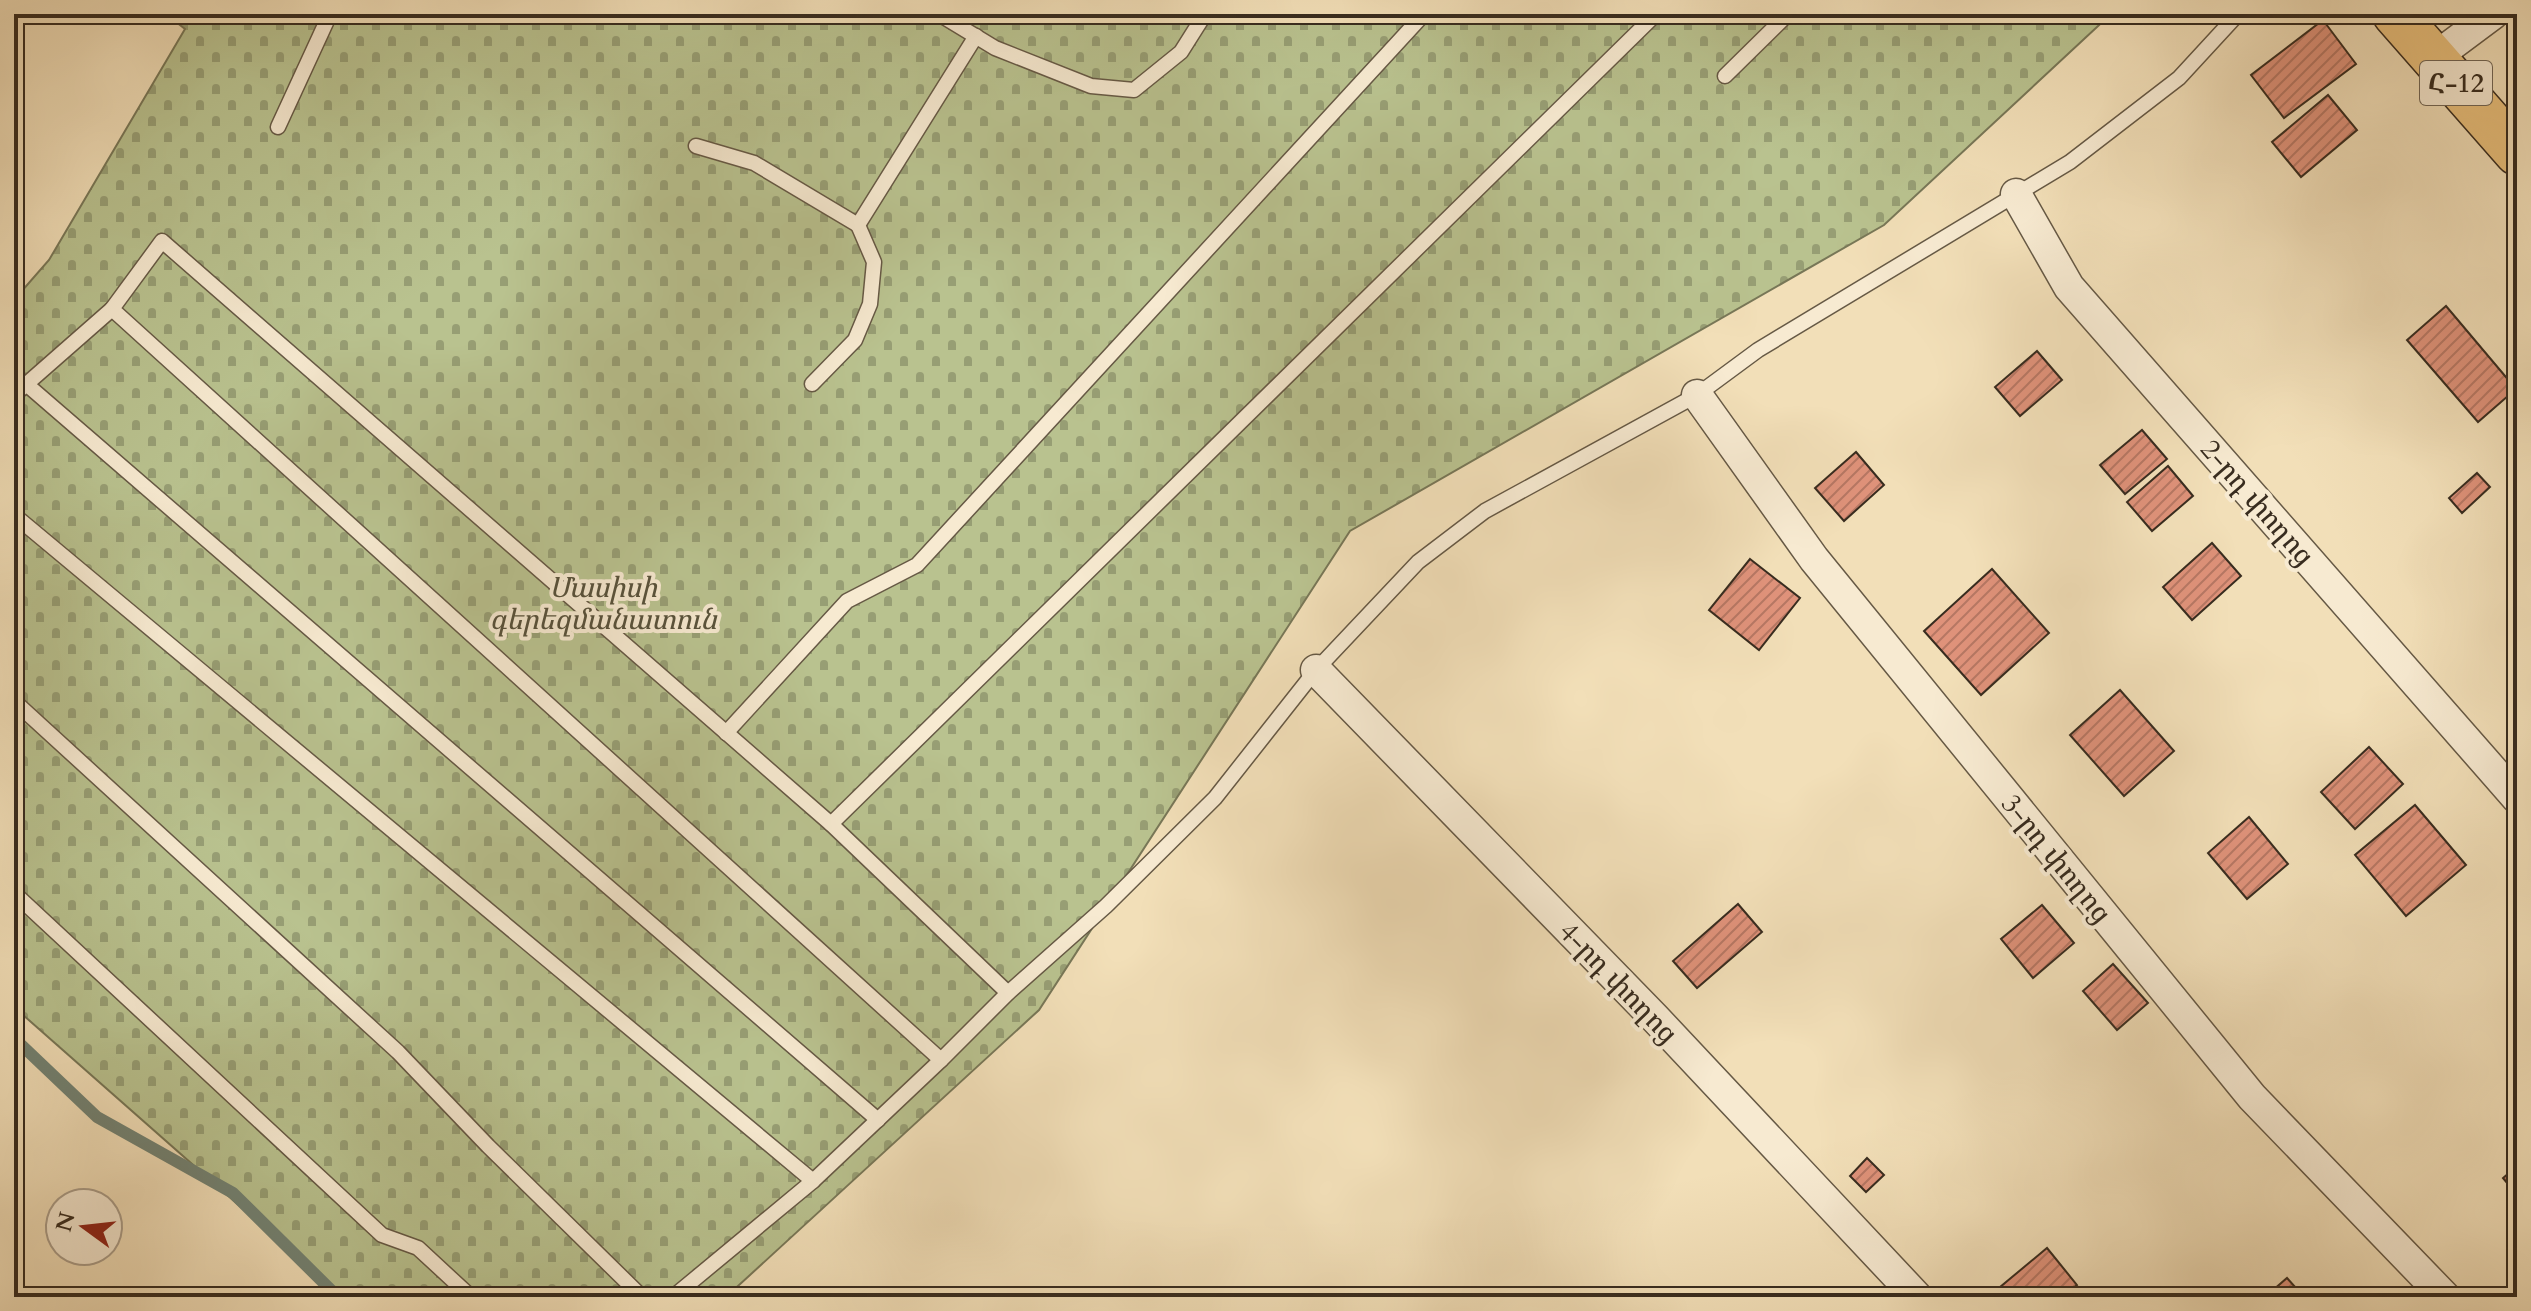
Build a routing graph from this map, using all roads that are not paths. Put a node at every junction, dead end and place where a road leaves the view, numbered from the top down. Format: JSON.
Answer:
{"nodes":[{"id":1,"x":330,"y":14,"type":"edge"},
{"id":2,"x":939,"y":14,"type":"edge"},
{"id":3,"x":1205,"y":14,"type":"edge"},
{"id":4,"x":1424,"y":14,"type":"edge"},
{"id":5,"x":1656,"y":14,"type":"edge"},
{"id":6,"x":1788,"y":14,"type":"edge"},
{"id":7,"x":2238,"y":14,"type":"edge"},
{"id":8,"x":2395,"y":14,"type":"edge"},
{"id":9,"x":2493,"y":14,"type":"edge"},
{"id":10,"x":976,"y":36,"type":"junction"},
{"id":11,"x":2434,"y":58,"type":"junction"},
{"id":12,"x":1725,"y":76,"type":"dead end"},
{"id":13,"x":278,"y":127,"type":"dead end"},
{"id":14,"x":696,"y":146,"type":"dead end"},
{"id":15,"x":2517,"y":153,"type":"edge"},
{"id":16,"x":2016,"y":194,"type":"junction"},
{"id":17,"x":858,"y":225,"type":"junction"},
{"id":18,"x":112,"y":309,"type":"junction"},
{"id":19,"x":25,"y":383,"type":"junction"},
{"id":20,"x":812,"y":384,"type":"dead end"},
{"id":21,"x":14,"y":395,"type":"edge"},
{"id":22,"x":1697,"y":395,"type":"junction"},
{"id":23,"x":14,"y":515,"type":"edge"},
{"id":24,"x":1316,"y":670,"type":"junction"},
{"id":25,"x":14,"y":701,"type":"edge"},
{"id":26,"x":726,"y":733,"type":"junction"},
{"id":27,"x":2517,"y":798,"type":"edge"},
{"id":28,"x":831,"y":824,"type":"junction"},
{"id":29,"x":14,"y":893,"type":"edge"},
{"id":30,"x":1008,"y":993,"type":"junction"},
{"id":31,"x":941,"y":1060,"type":"junction"},
{"id":32,"x":878,"y":1120,"type":"junction"},
{"id":33,"x":813,"y":1181,"type":"junction"},
{"id":34,"x":471,"y":1297,"type":"edge"},
{"id":35,"x":642,"y":1297,"type":"edge"},
{"id":36,"x":673,"y":1297,"type":"edge"},
{"id":37,"x":1917,"y":1297,"type":"edge"},
{"id":38,"x":2445,"y":1297,"type":"edge"}],
"edges":[{"from":1,"to":13,"type":"lane"},
{"from":2,"to":10,"type":"lane"},
{"from":3,"to":10,"type":"lane"},
{"from":4,"to":26,"type":"lane"},
{"from":5,"to":28,"type":"lane"},
{"from":6,"to":12,"type":"lane"},
{"from":7,"to":16,"type":"lane"},
{"from":8,"to":11,"type":"main road","number":"Հ-12"},
{"from":9,"to":11,"type":"street"},
{"from":10,"to":17,"type":"lane"},
{"from":11,"to":15,"type":"main road","number":"Հ-12"},
{"from":14,"to":17,"type":"lane"},
{"from":16,"to":22,"type":"lane"},
{"from":16,"to":27,"type":"street","name":"2-րդ փողոց"},
{"from":17,"to":20,"type":"lane"},
{"from":18,"to":19,"type":"lane"},
{"from":18,"to":26,"type":"lane"},
{"from":18,"to":31,"type":"lane"},
{"from":19,"to":21,"type":"lane"},
{"from":19,"to":32,"type":"lane"},
{"from":22,"to":24,"type":"lane"},
{"from":22,"to":38,"type":"street","name":"3-րդ փողոց"},
{"from":23,"to":33,"type":"lane"},
{"from":24,"to":30,"type":"lane"},
{"from":24,"to":37,"type":"street","name":"4-րդ փողոց"},
{"from":25,"to":35,"type":"lane"},
{"from":26,"to":28,"type":"lane"},
{"from":28,"to":30,"type":"lane"},
{"from":29,"to":34,"type":"lane"},
{"from":30,"to":31,"type":"lane"},
{"from":31,"to":32,"type":"lane"},
{"from":32,"to":33,"type":"lane"},
{"from":33,"to":36,"type":"lane"}]}
